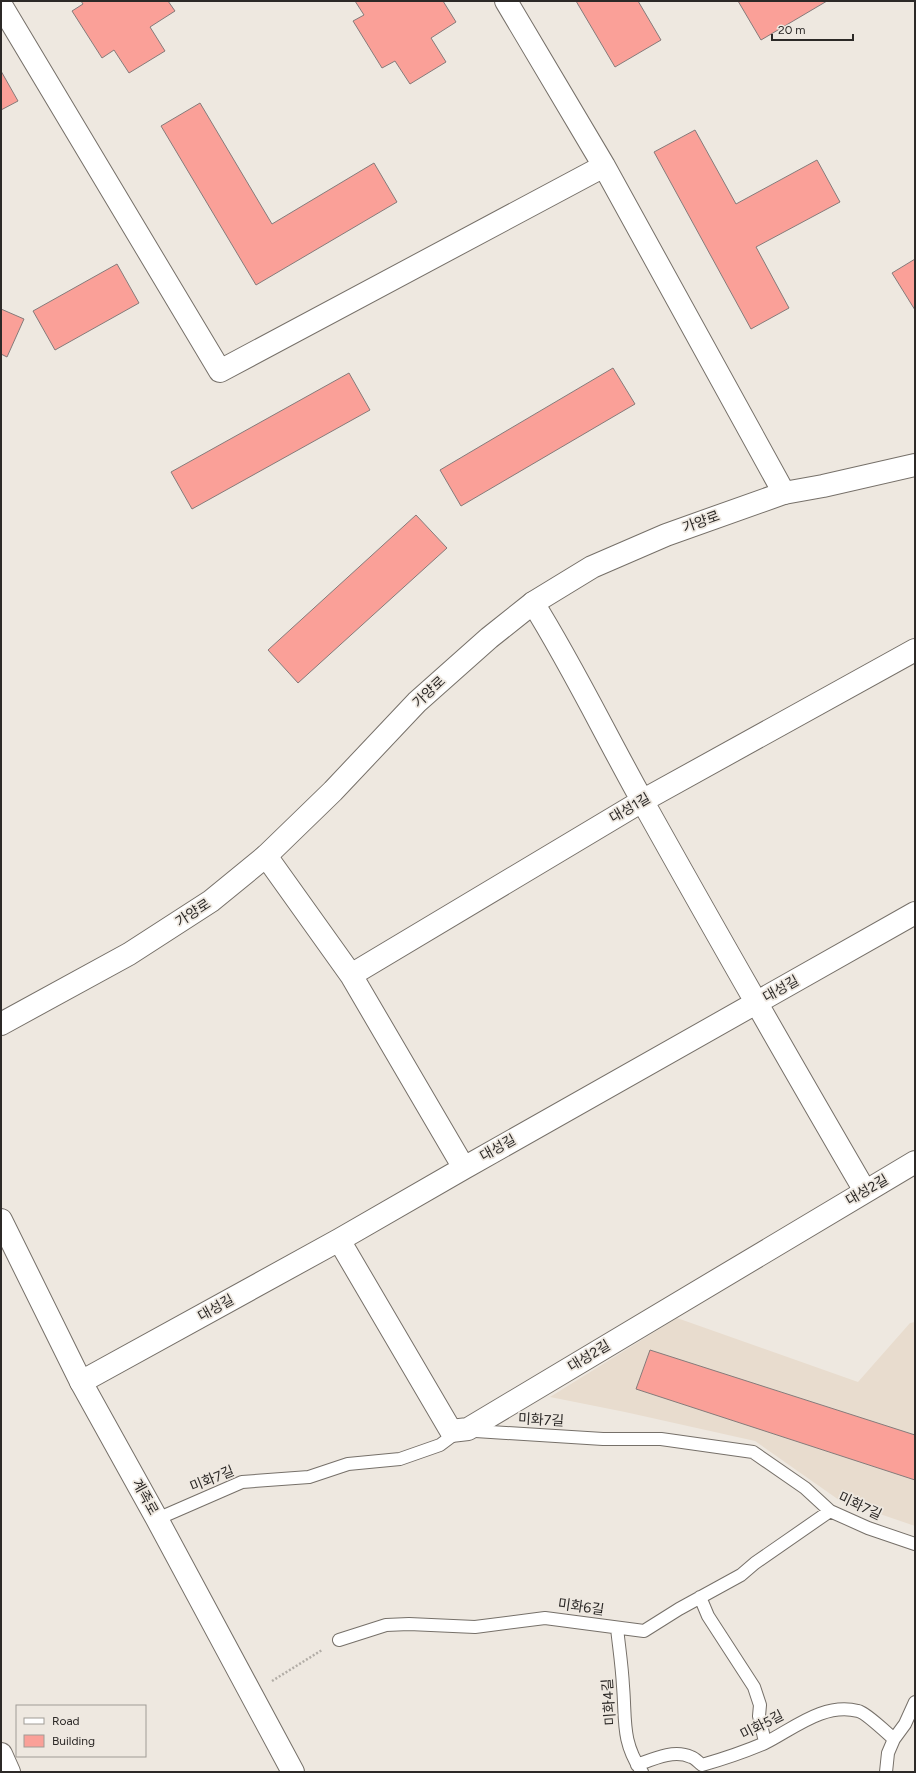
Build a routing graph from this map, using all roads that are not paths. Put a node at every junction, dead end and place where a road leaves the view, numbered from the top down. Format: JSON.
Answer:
{"nodes":[{"id":1,"x":506,"y":1,"type":"edge"},
{"id":2,"x":1,"y":6,"type":"edge"},
{"id":3,"x":604,"y":166,"type":"junction"},
{"id":4,"x":915,"y":465,"type":"edge"},
{"id":5,"x":784,"y":493,"type":"junction"},
{"id":6,"x":533,"y":603,"type":"junction"},
{"id":7,"x":915,"y":650,"type":"edge"},
{"id":8,"x":642,"y":800,"type":"junction"},
{"id":9,"x":266,"y":856,"type":"junction"},
{"id":10,"x":915,"y":913,"type":"edge"},
{"id":11,"x":351,"y":974,"type":"junction"},
{"id":12,"x":756,"y":1003,"type":"junction"},
{"id":13,"x":1,"y":1024,"type":"edge"},
{"id":14,"x":915,"y":1162,"type":"edge"},
{"id":15,"x":464,"y":1168,"type":"junction"},
{"id":16,"x":865,"y":1191,"type":"junction"},
{"id":17,"x":1,"y":1220,"type":"edge"},
{"id":18,"x":339,"y":1240,"type":"junction"},
{"id":19,"x":81,"y":1382,"type":"junction"},
{"id":20,"x":460,"y":1430,"type":"junction"},
{"id":21,"x":830,"y":1510,"type":"junction"},
{"id":22,"x":157,"y":1519,"type":"junction"},
{"id":23,"x":915,"y":1544,"type":"edge"},
{"id":24,"x":700,"y":1597,"type":"junction"},
{"id":25,"x":617,"y":1628,"type":"junction"},
{"id":26,"x":339,"y":1640,"type":"road end"},
{"id":27,"x":915,"y":1702,"type":"edge"},
{"id":28,"x":894,"y":1739,"type":"junction"},
{"id":29,"x":765,"y":1742,"type":"junction"},
{"id":30,"x":1,"y":1754,"type":"edge"},
{"id":31,"x":639,"y":1769,"type":"edge"},
{"id":32,"x":9,"y":1772,"type":"edge"},
{"id":33,"x":293,"y":1772,"type":"edge"},
{"id":34,"x":886,"y":1772,"type":"edge"}],
"edges":[{"from":1,"to":3,"type":"street"},
{"from":2,"to":3,"type":"street"},
{"from":3,"to":5,"type":"street"},
{"from":4,"to":5,"type":"street","name":"가양로"},
{"from":5,"to":6,"type":"street","name":"가양로"},
{"from":6,"to":8,"type":"street"},
{"from":6,"to":9,"type":"street","name":"가양로"},
{"from":7,"to":8,"type":"street","name":"대성1길"},
{"from":8,"to":11,"type":"street","name":"대성1길"},
{"from":8,"to":12,"type":"street"},
{"from":9,"to":11,"type":"street"},
{"from":9,"to":13,"type":"street","name":"가양로"},
{"from":10,"to":12,"type":"street","name":"대성길"},
{"from":11,"to":15,"type":"street"},
{"from":12,"to":15,"type":"street","name":"대성길"},
{"from":12,"to":16,"type":"street"},
{"from":14,"to":16,"type":"street","name":"대성2길"},
{"from":15,"to":18,"type":"street","name":"대성길"},
{"from":16,"to":20,"type":"street","name":"대성2길"},
{"from":17,"to":19,"type":"street","name":"계족로"},
{"from":18,"to":19,"type":"street","name":"대성길"},
{"from":18,"to":20,"type":"street"},
{"from":19,"to":22,"type":"street","name":"계족로"},
{"from":20,"to":21,"type":"lane","name":"미화7길"},
{"from":20,"to":22,"type":"lane","name":"미화7길"},
{"from":21,"to":23,"type":"lane","name":"미화7길"},
{"from":21,"to":24,"type":"lane","name":"미화6길"},
{"from":22,"to":33,"type":"street","name":"계족로"},
{"from":24,"to":25,"type":"lane","name":"미화6길"},
{"from":24,"to":29,"type":"lane"},
{"from":25,"to":26,"type":"lane","name":"미화6길"},
{"from":25,"to":31,"type":"lane","name":"미화4길"},
{"from":27,"to":28,"type":"lane"},
{"from":28,"to":29,"type":"lane","name":"미화5길"},
{"from":28,"to":34,"type":"lane"},
{"from":29,"to":31,"type":"lane","name":"미화5길"},
{"from":30,"to":32,"type":"street"}]}
